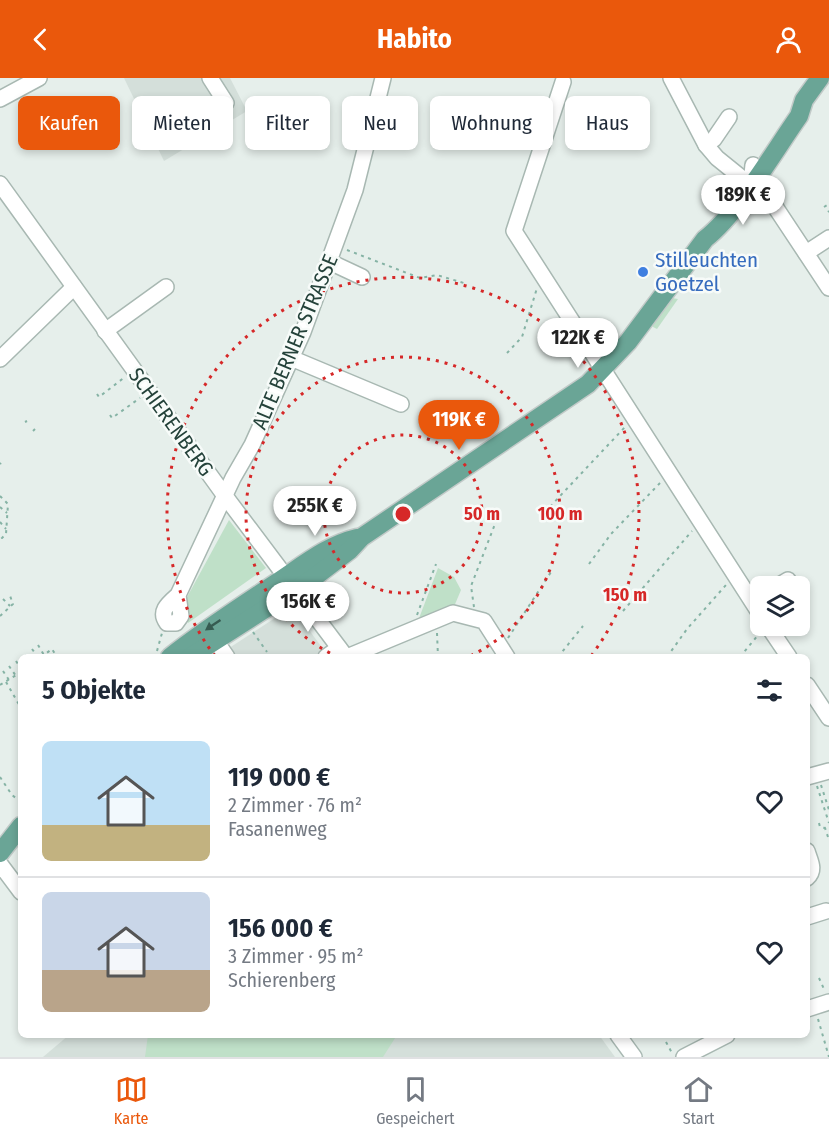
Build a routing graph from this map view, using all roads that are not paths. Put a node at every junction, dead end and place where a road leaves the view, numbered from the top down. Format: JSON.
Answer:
{"nodes":[{"id":1,"x":39,"y":78,"type":"edge"},
{"id":2,"x":210,"y":78,"type":"edge"},
{"id":3,"x":383,"y":78,"type":"edge"},
{"id":4,"x":671,"y":78,"type":"edge"},
{"id":5,"x":820,"y":78,"type":"edge"},
{"id":6,"x":563,"y":82,"type":"dead end"},
{"id":7,"x":222,"y":96,"type":"edge"},
{"id":8,"x":0,"y":99,"type":"edge"},
{"id":9,"x":698,"y":130,"type":"junction"},
{"id":10,"x":706,"y":145,"type":"junction"},
{"id":11,"x":749,"y":176,"type":"junction"},
{"id":12,"x":0,"y":184,"type":"edge"},
{"id":13,"x":829,"y":238,"type":"edge"},
{"id":14,"x":806,"y":253,"type":"junction"},
{"id":15,"x":330,"y":262,"type":"junction"},
{"id":16,"x":362,"y":277,"type":"dead end"},
{"id":17,"x":74,"y":287,"type":"junction"},
{"id":18,"x":166,"y":287,"type":"dead end"},
{"id":19,"x":829,"y":288,"type":"edge"},
{"id":20,"x":105,"y":331,"type":"junction"},
{"id":21,"x":291,"y":358,"type":"junction"},
{"id":22,"x":0,"y":359,"type":"edge"},
{"id":23,"x":603,"y":370,"type":"junction"},
{"id":24,"x":400,"y":404,"type":"dead end"},
{"id":25,"x":225,"y":496,"type":"junction"},
{"id":26,"x":291,"y":583,"type":"junction"},
{"id":27,"x":750,"y":594,"type":"edge"},
{"id":28,"x":166,"y":622,"type":"road end"},
{"id":29,"x":770,"y":636,"type":"edge"},
{"id":30,"x":216,"y":641,"type":"junction"},
{"id":31,"x":194,"y":650,"type":"edge"},
{"id":32,"x":504,"y":652,"type":"edge"},
{"id":33,"x":225,"y":654,"type":"edge"},
{"id":34,"x":344,"y":654,"type":"edge"},
{"id":35,"x":786,"y":654,"type":"edge"},
{"id":36,"x":810,"y":690,"type":"edge"},
{"id":37,"x":829,"y":718,"type":"edge"},
{"id":38,"x":18,"y":830,"type":"edge"},
{"id":39,"x":0,"y":853,"type":"edge"},
{"id":40,"x":810,"y":860,"type":"edge"},
{"id":41,"x":0,"y":864,"type":"edge"},
{"id":42,"x":810,"y":874,"type":"edge"},
{"id":43,"x":18,"y":888,"type":"edge"},
{"id":44,"x":826,"y":911,"type":"dead end"},
{"id":45,"x":810,"y":916,"type":"edge"},
{"id":46,"x":620,"y":1038,"type":"edge"},
{"id":47,"x":721,"y":1038,"type":"edge"},
{"id":48,"x":634,"y":1057,"type":"edge"},
{"id":49,"x":684,"y":1057,"type":"edge"}],
"edges":[{"from":1,"to":8,"type":"street"},
{"from":2,"to":7,"type":"street"},
{"from":3,"to":15,"type":"street","name":"ALTE BERNER STRASSE"},
{"from":4,"to":9,"type":"street"},
{"from":5,"to":11,"type":"main road"},
{"from":6,"to":23,"type":"street"},
{"from":9,"to":10,"type":"street"},
{"from":9,"to":10,"type":"street"},
{"from":10,"to":11,"type":"street"},
{"from":11,"to":14,"type":"street"},
{"from":11,"to":23,"type":"main road"},
{"from":12,"to":17,"type":"street","name":"SCHIERENBERG"},
{"from":13,"to":14,"type":"street"},
{"from":14,"to":19,"type":"street"},
{"from":15,"to":16,"type":"street"},
{"from":15,"to":21,"type":"street","name":"ALTE BERNER STRASSE"},
{"from":17,"to":20,"type":"street","name":"SCHIERENBERG"},
{"from":17,"to":22,"type":"street"},
{"from":18,"to":20,"type":"street"},
{"from":20,"to":25,"type":"street","name":"SCHIERENBERG"},
{"from":21,"to":24,"type":"street"},
{"from":21,"to":25,"type":"street","name":"ALTE BERNER STRASSE"},
{"from":23,"to":26,"type":"main road"},
{"from":23,"to":27,"type":"street"},
{"from":25,"to":26,"type":"street","name":"SCHIERENBERG"},
{"from":25,"to":28,"type":"street","name":"ALTE BERNER STRASSE"},
{"from":26,"to":30,"type":"main road"},
{"from":26,"to":31,"type":"main road","one_way":true},
{"from":26,"to":34,"type":"street","name":"SCHIERENBERG"},
{"from":29,"to":35,"type":"street"},
{"from":30,"to":31,"type":"main road"},
{"from":30,"to":33,"type":"street"},
{"from":32,"to":34,"type":"street"},
{"from":36,"to":37,"type":"street"},
{"from":38,"to":39,"type":"main road"},
{"from":40,"to":42,"type":"street"},
{"from":41,"to":43,"type":"street"},
{"from":44,"to":45,"type":"street"},
{"from":46,"to":48,"type":"street"},
{"from":47,"to":49,"type":"street"}]}
